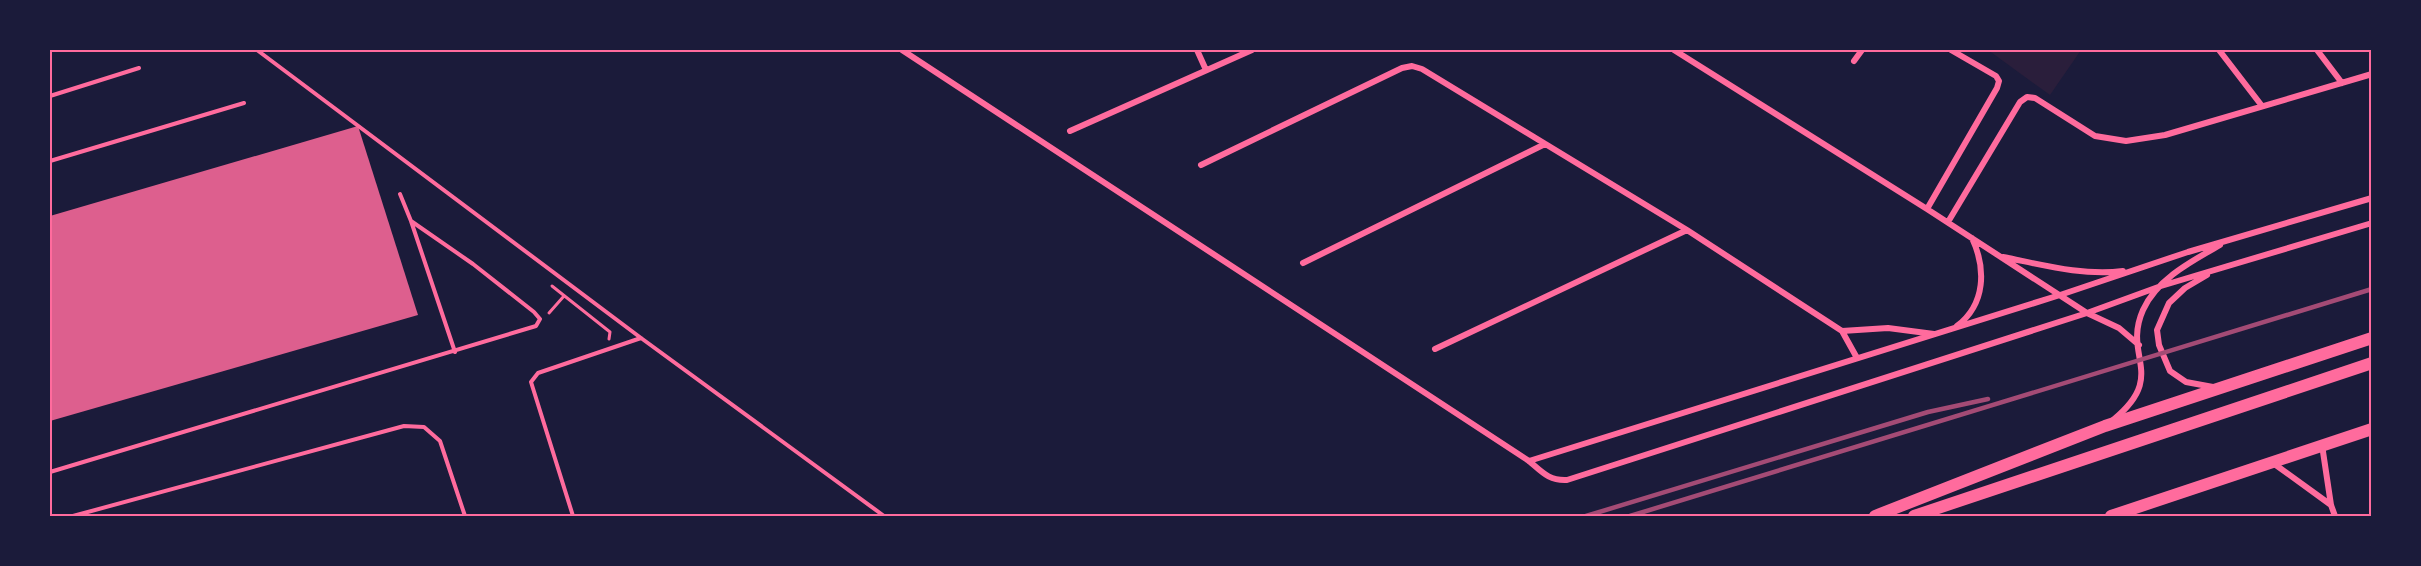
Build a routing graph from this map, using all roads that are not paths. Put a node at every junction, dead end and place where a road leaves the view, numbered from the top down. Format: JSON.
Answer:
{"nodes":[{"id":1,"x":257,"y":50,"type":"edge"},
{"id":2,"x":902,"y":50,"type":"edge"},
{"id":3,"x":1197,"y":50,"type":"edge"},
{"id":4,"x":1252,"y":50,"type":"edge"},
{"id":5,"x":1674,"y":50,"type":"edge"},
{"id":6,"x":1862,"y":50,"type":"edge"},
{"id":7,"x":1951,"y":50,"type":"edge"},
{"id":8,"x":2219,"y":50,"type":"edge"},
{"id":9,"x":2317,"y":50,"type":"edge"},
{"id":10,"x":1854,"y":61,"type":"dead end"},
{"id":11,"x":139,"y":68,"type":"dead end"},
{"id":12,"x":1206,"y":70,"type":"junction"},
{"id":13,"x":2372,"y":74,"type":"edge"},
{"id":14,"x":2342,"y":83,"type":"junction"},
{"id":15,"x":50,"y":96,"type":"edge"},
{"id":16,"x":244,"y":103,"type":"dead end"},
{"id":17,"x":2262,"y":106,"type":"junction"},
{"id":18,"x":1070,"y":131,"type":"dead end"},
{"id":19,"x":1545,"y":144,"type":"junction"},
{"id":20,"x":50,"y":161,"type":"edge"},
{"id":21,"x":1201,"y":165,"type":"dead end"},
{"id":22,"x":400,"y":194,"type":"dead end"},
{"id":23,"x":2372,"y":198,"type":"edge"},
{"id":24,"x":1928,"y":209,"type":"junction"},
{"id":25,"x":411,"y":221,"type":"junction"},
{"id":26,"x":1948,"y":222,"type":"junction"},
{"id":27,"x":2372,"y":223,"type":"edge"},
{"id":28,"x":1687,"y":230,"type":"junction"},
{"id":29,"x":1971,"y":238,"type":"junction"},
{"id":30,"x":2231,"y":239,"type":"junction"},
{"id":31,"x":2000,"y":256,"type":"junction"},
{"id":32,"x":1303,"y":263,"type":"dead end"},
{"id":33,"x":2136,"y":269,"type":"junction"},
{"id":34,"x":2217,"y":269,"type":"junction"},
{"id":35,"x":2161,"y":286,"type":"junction"},
{"id":36,"x":2060,"y":295,"type":"junction"},
{"id":37,"x":2087,"y":313,"type":"junction"},
{"id":38,"x":1953,"y":328,"type":"junction"},
{"id":39,"x":1842,"y":331,"type":"junction"},
{"id":40,"x":1934,"y":334,"type":"junction"},
{"id":41,"x":641,"y":338,"type":"junction"},
{"id":42,"x":2372,"y":338,"type":"edge"},
{"id":43,"x":2139,"y":345,"type":"junction"},
{"id":44,"x":1435,"y":349,"type":"dead end"},
{"id":45,"x":455,"y":352,"type":"junction"},
{"id":46,"x":1857,"y":358,"type":"junction"},
{"id":47,"x":2372,"y":363,"type":"edge"},
{"id":48,"x":2228,"y":386,"type":"junction"},
{"id":49,"x":2105,"y":426,"type":"junction"},
{"id":50,"x":2372,"y":429,"type":"edge"},
{"id":51,"x":2322,"y":446,"type":"junction"},
{"id":52,"x":1529,"y":461,"type":"junction"},
{"id":53,"x":2271,"y":463,"type":"junction"},
{"id":54,"x":50,"y":472,"type":"edge"},
{"id":55,"x":2331,"y":505,"type":"junction"},
{"id":56,"x":73,"y":516,"type":"edge"},
{"id":57,"x":465,"y":516,"type":"edge"},
{"id":58,"x":573,"y":516,"type":"edge"},
{"id":59,"x":884,"y":516,"type":"edge"},
{"id":60,"x":1875,"y":516,"type":"edge"},
{"id":61,"x":1914,"y":516,"type":"edge"},
{"id":62,"x":2111,"y":516,"type":"edge"},
{"id":63,"x":2335,"y":516,"type":"edge"}],
"edges":[{"from":1,"to":41,"type":"lane"},
{"from":2,"to":52,"type":"street"},
{"from":3,"to":12,"type":"street"},
{"from":4,"to":12,"type":"street"},
{"from":5,"to":24,"type":"street"},
{"from":6,"to":10,"type":"street"},
{"from":7,"to":24,"type":"street"},
{"from":8,"to":17,"type":"street"},
{"from":9,"to":14,"type":"street"},
{"from":11,"to":15,"type":"lane"},
{"from":12,"to":18,"type":"street"},
{"from":13,"to":14,"type":"street"},
{"from":14,"to":17,"type":"street"},
{"from":16,"to":20,"type":"lane"},
{"from":17,"to":26,"type":"street"},
{"from":19,"to":21,"type":"street"},
{"from":19,"to":28,"type":"street"},
{"from":19,"to":32,"type":"street"},
{"from":22,"to":25,"type":"lane"},
{"from":23,"to":30,"type":"street"},
{"from":24,"to":26,"type":"street"},
{"from":25,"to":45,"type":"lane"},
{"from":25,"to":45,"type":"lane"},
{"from":26,"to":29,"type":"street"},
{"from":27,"to":34,"type":"street"},
{"from":28,"to":39,"type":"street"},
{"from":28,"to":44,"type":"street"},
{"from":29,"to":31,"type":"street"},
{"from":29,"to":38,"type":"street"},
{"from":30,"to":33,"type":"street"},
{"from":30,"to":35,"type":"street"},
{"from":31,"to":33,"type":"street"},
{"from":31,"to":36,"type":"street"},
{"from":33,"to":36,"type":"street"},
{"from":34,"to":35,"type":"street"},
{"from":34,"to":48,"type":"street"},
{"from":35,"to":37,"type":"street"},
{"from":35,"to":43,"type":"street"},
{"from":36,"to":37,"type":"street"},
{"from":36,"to":38,"type":"street"},
{"from":37,"to":43,"type":"street"},
{"from":37,"to":52,"type":"street"},
{"from":38,"to":40,"type":"street"},
{"from":39,"to":40,"type":"street"},
{"from":39,"to":46,"type":"street"},
{"from":40,"to":46,"type":"street"},
{"from":41,"to":58,"type":"lane"},
{"from":41,"to":59,"type":"lane"},
{"from":42,"to":48,"type":"highway"},
{"from":43,"to":49,"type":"street"},
{"from":45,"to":54,"type":"lane"},
{"from":46,"to":52,"type":"street"},
{"from":47,"to":61,"type":"highway"},
{"from":48,"to":49,"type":"highway"},
{"from":49,"to":60,"type":"highway"},
{"from":50,"to":51,"type":"highway"},
{"from":51,"to":53,"type":"highway"},
{"from":51,"to":55,"type":"street"},
{"from":53,"to":55,"type":"street"},
{"from":53,"to":62,"type":"highway"},
{"from":55,"to":63,"type":"street"},
{"from":56,"to":57,"type":"lane"}]}
